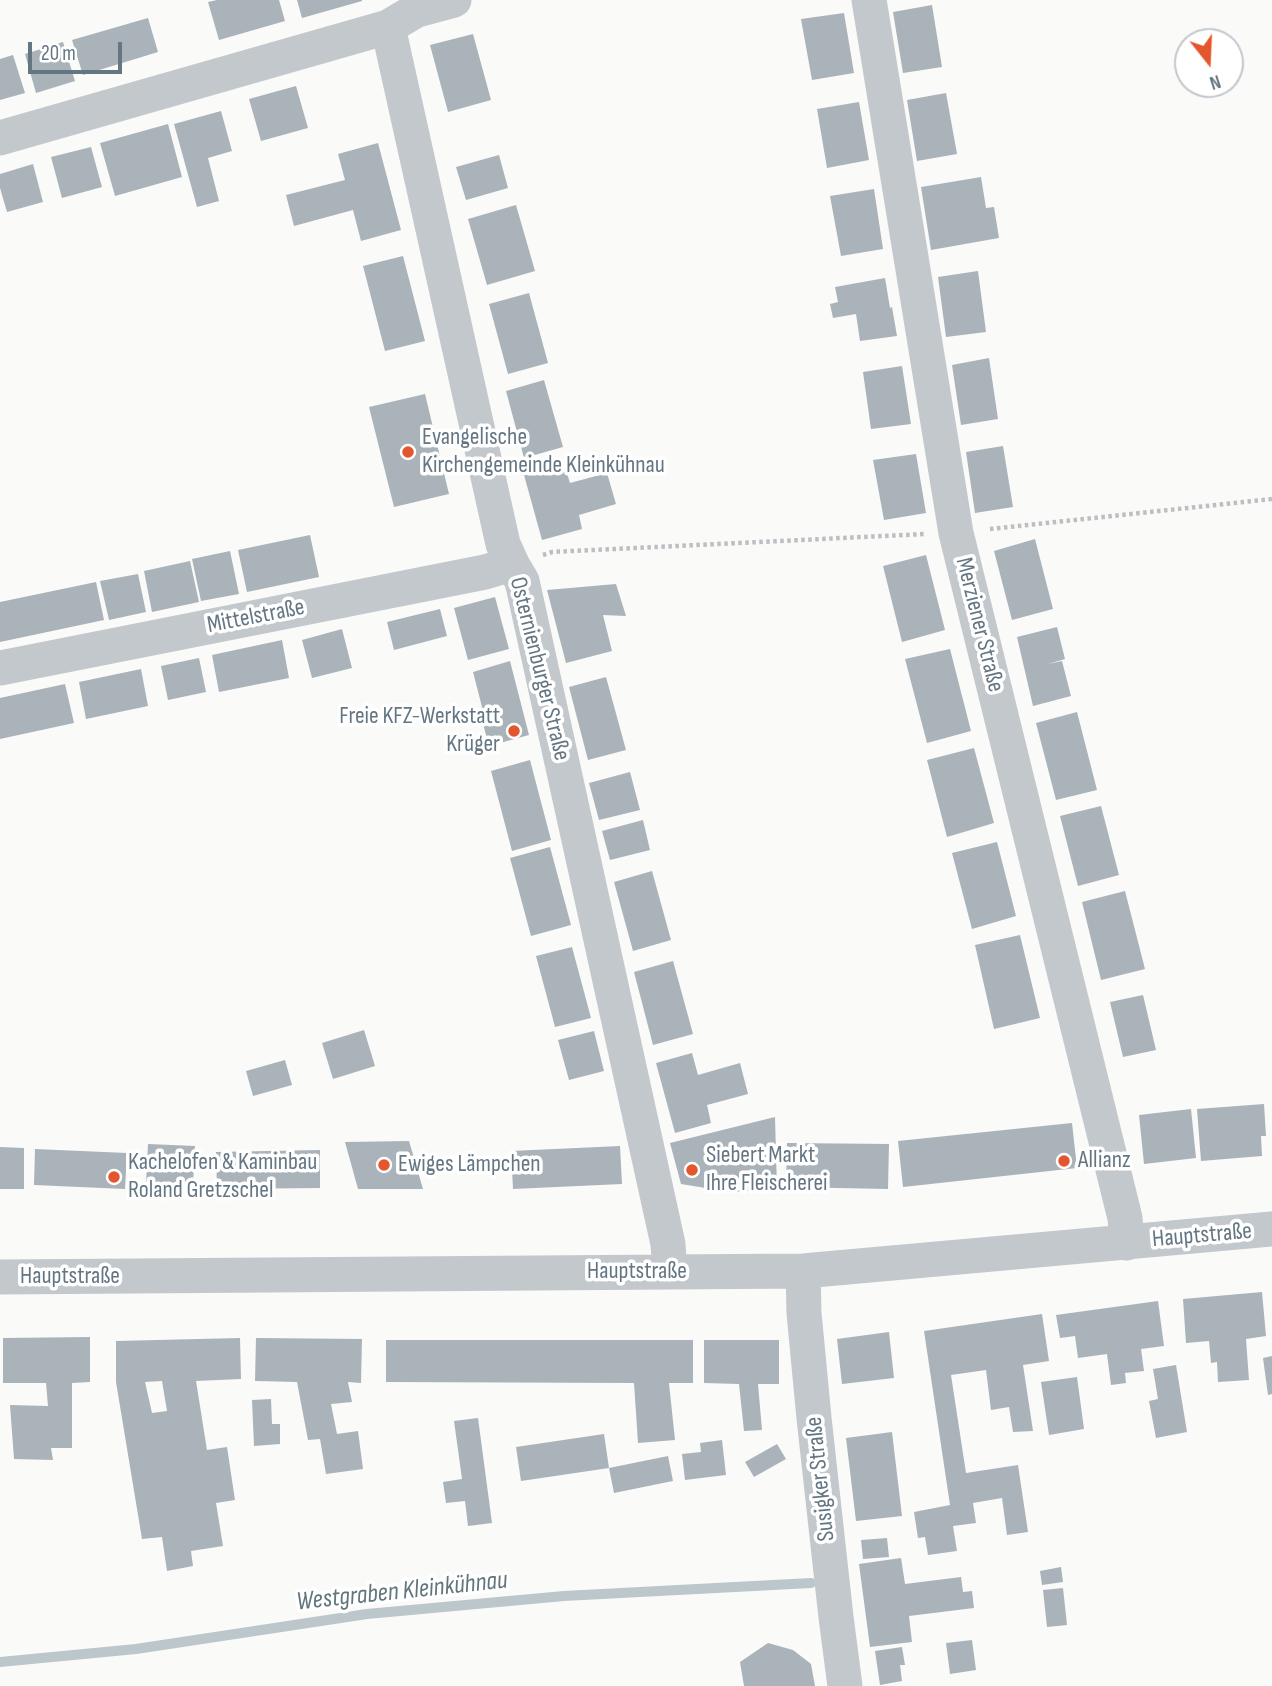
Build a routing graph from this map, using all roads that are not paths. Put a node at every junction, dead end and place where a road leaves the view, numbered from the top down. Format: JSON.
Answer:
{"nodes":[{"id":1,"x":454,"y":0,"type":"edge"},
{"id":2,"x":869,"y":0,"type":"edge"},
{"id":3,"x":388,"y":27,"type":"junction"},
{"id":4,"x":0,"y":138,"type":"edge"},
{"id":5,"x":512,"y":564,"type":"junction"},
{"id":6,"x":0,"y":668,"type":"edge"},
{"id":7,"x":1272,"y":1229,"type":"edge"},
{"id":8,"x":1127,"y":1243,"type":"junction"},
{"id":9,"x":803,"y":1271,"type":"junction"},
{"id":10,"x":670,"y":1272,"type":"junction"},
{"id":11,"x":0,"y":1277,"type":"edge"},
{"id":12,"x":845,"y":1686,"type":"edge"}],
"edges":[{"from":1,"to":3,"type":"street"},
{"from":2,"to":8,"type":"street","name":"Merziener Straße"},
{"from":3,"to":4,"type":"street"},
{"from":3,"to":5,"type":"street","name":"Osternienburger Straße"},
{"from":5,"to":6,"type":"street","name":"Mittelstraße"},
{"from":5,"to":10,"type":"street","name":"Osternienburger Straße"},
{"from":7,"to":8,"type":"street","name":"Hauptstraße"},
{"from":8,"to":9,"type":"street","name":"Hauptstraße"},
{"from":9,"to":10,"type":"street","name":"Hauptstraße"},
{"from":9,"to":12,"type":"street","name":"Susigker Straße"},
{"from":10,"to":11,"type":"street","name":"Hauptstraße"}]}
